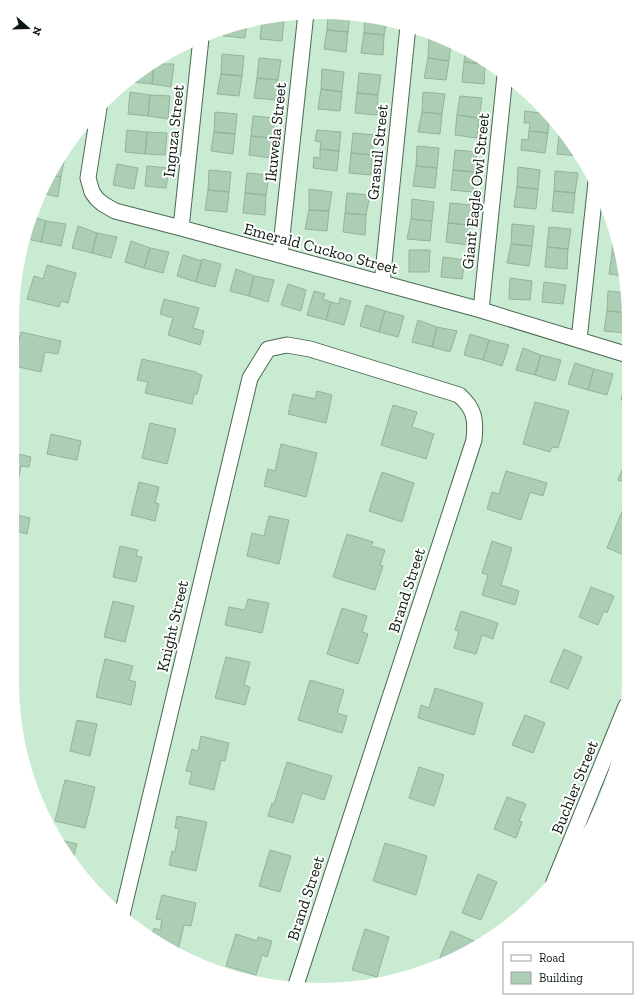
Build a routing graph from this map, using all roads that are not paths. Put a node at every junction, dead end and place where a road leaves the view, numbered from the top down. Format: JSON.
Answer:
{"nodes":[{"id":1,"x":305,"y":20,"type":"edge"},
{"id":2,"x":407,"y":32,"type":"edge"},
{"id":3,"x":199,"y":45,"type":"edge"},
{"id":4,"x":504,"y":81,"type":"edge"},
{"id":5,"x":97,"y":118,"type":"edge"},
{"id":6,"x":595,"y":195,"type":"edge"},
{"id":7,"x":181,"y":228,"type":"junction"},
{"id":8,"x":280,"y":255,"type":"junction"},
{"id":9,"x":382,"y":283,"type":"junction"},
{"id":10,"x":481,"y":310,"type":"junction"},
{"id":11,"x":579,"y":340,"type":"junction"},
{"id":12,"x":268,"y":349,"type":"joint"},
{"id":13,"x":622,"y":353,"type":"edge"},
{"id":14,"x":618,"y":724,"type":"edge"},
{"id":15,"x":562,"y":862,"type":"edge"},
{"id":16,"x":123,"y":909,"type":"edge"},
{"id":17,"x":297,"y":982,"type":"edge"}],
"edges":[{"from":1,"to":8,"type":"street","name":"Ikuwela Street"},
{"from":2,"to":9,"type":"street","name":"Grasuil Street"},
{"from":3,"to":7,"type":"street","name":"Inguza Street"},
{"from":4,"to":10,"type":"street","name":"Giant Eagle Owl Street"},
{"from":5,"to":7,"type":"street","name":"Emerald Cuckoo Street"},
{"from":6,"to":11,"type":"street"},
{"from":7,"to":8,"type":"street","name":"Emerald Cuckoo Street"},
{"from":8,"to":9,"type":"street","name":"Emerald Cuckoo Street"},
{"from":9,"to":10,"type":"street","name":"Emerald Cuckoo Street"},
{"from":10,"to":11,"type":"street","name":"Emerald Cuckoo Street"},
{"from":11,"to":13,"type":"street","name":"Emerald Cuckoo Street"},
{"from":12,"to":16,"type":"street","name":"Knight Street"},
{"from":12,"to":17,"type":"street","name":"Brand Street"},
{"from":14,"to":15,"type":"street","name":"Buchler Street"}]}
